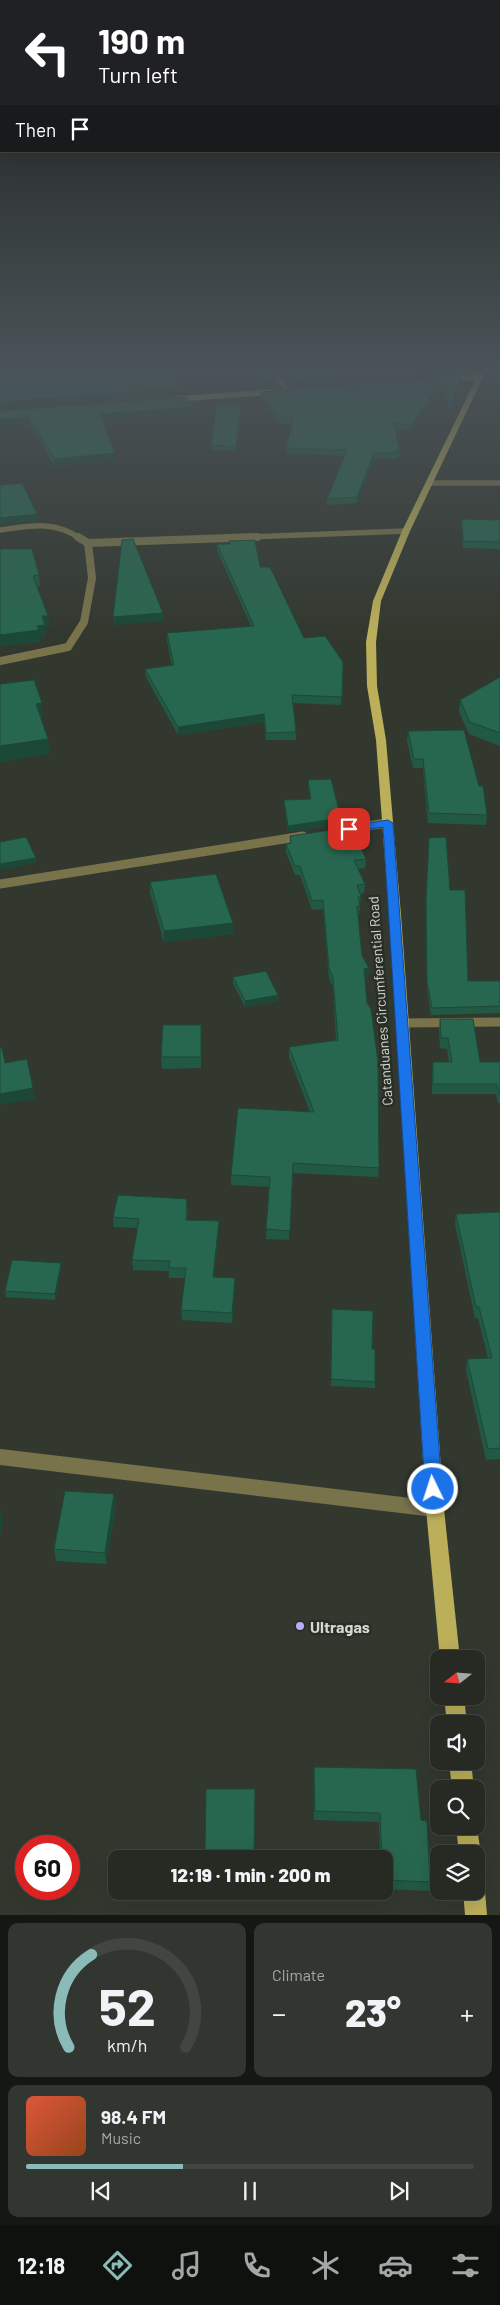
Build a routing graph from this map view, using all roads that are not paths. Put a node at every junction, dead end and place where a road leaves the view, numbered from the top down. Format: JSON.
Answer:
{"nodes":[{"id":1,"x":442,"y":455,"type":"edge"},
{"id":2,"x":429,"y":483,"type":"junction"},
{"id":3,"x":500,"y":484,"type":"edge"},
{"id":4,"x":0,"y":530,"type":"edge"},
{"id":5,"x":406,"y":531,"type":"junction"},
{"id":6,"x":88,"y":543,"type":"junction"},
{"id":7,"x":0,"y":661,"type":"edge"},
{"id":8,"x":388,"y":823,"type":"junction"},
{"id":9,"x":329,"y":832,"type":"edge"},
{"id":10,"x":310,"y":835,"type":"edge"},
{"id":11,"x":0,"y":884,"type":"edge"},
{"id":12,"x":500,"y":1022,"type":"edge"},
{"id":13,"x":402,"y":1023,"type":"junction"},
{"id":14,"x":0,"y":1457,"type":"edge"},
{"id":15,"x":434,"y":1509,"type":"junction"},
{"id":16,"x":449,"y":1650,"type":"edge"},
{"id":17,"x":475,"y":1900,"type":"edge"},
{"id":18,"x":476,"y":1915,"type":"edge"}],
"edges":[{"from":1,"to":2,"type":"main road","name":"Catanduanes Circumferential Road"},
{"from":2,"to":3,"type":"street"},
{"from":2,"to":5,"type":"main road","name":"Catanduanes Circumferential Road"},
{"from":4,"to":6,"type":"street"},
{"from":5,"to":6,"type":"street"},
{"from":5,"to":8,"type":"main road","name":"Catanduanes Circumferential Road"},
{"from":6,"to":7,"type":"street"},
{"from":8,"to":9,"type":"street"},
{"from":8,"to":13,"type":"main road","name":"Catanduanes Circumferential Road"},
{"from":10,"to":11,"type":"street"},
{"from":12,"to":13,"type":"street"},
{"from":13,"to":15,"type":"main road","name":"Catanduanes Circumferential Road"},
{"from":14,"to":15,"type":"street"},
{"from":15,"to":16,"type":"main road","name":"Catanduanes Circumferential Road"},
{"from":17,"to":18,"type":"main road"}]}
